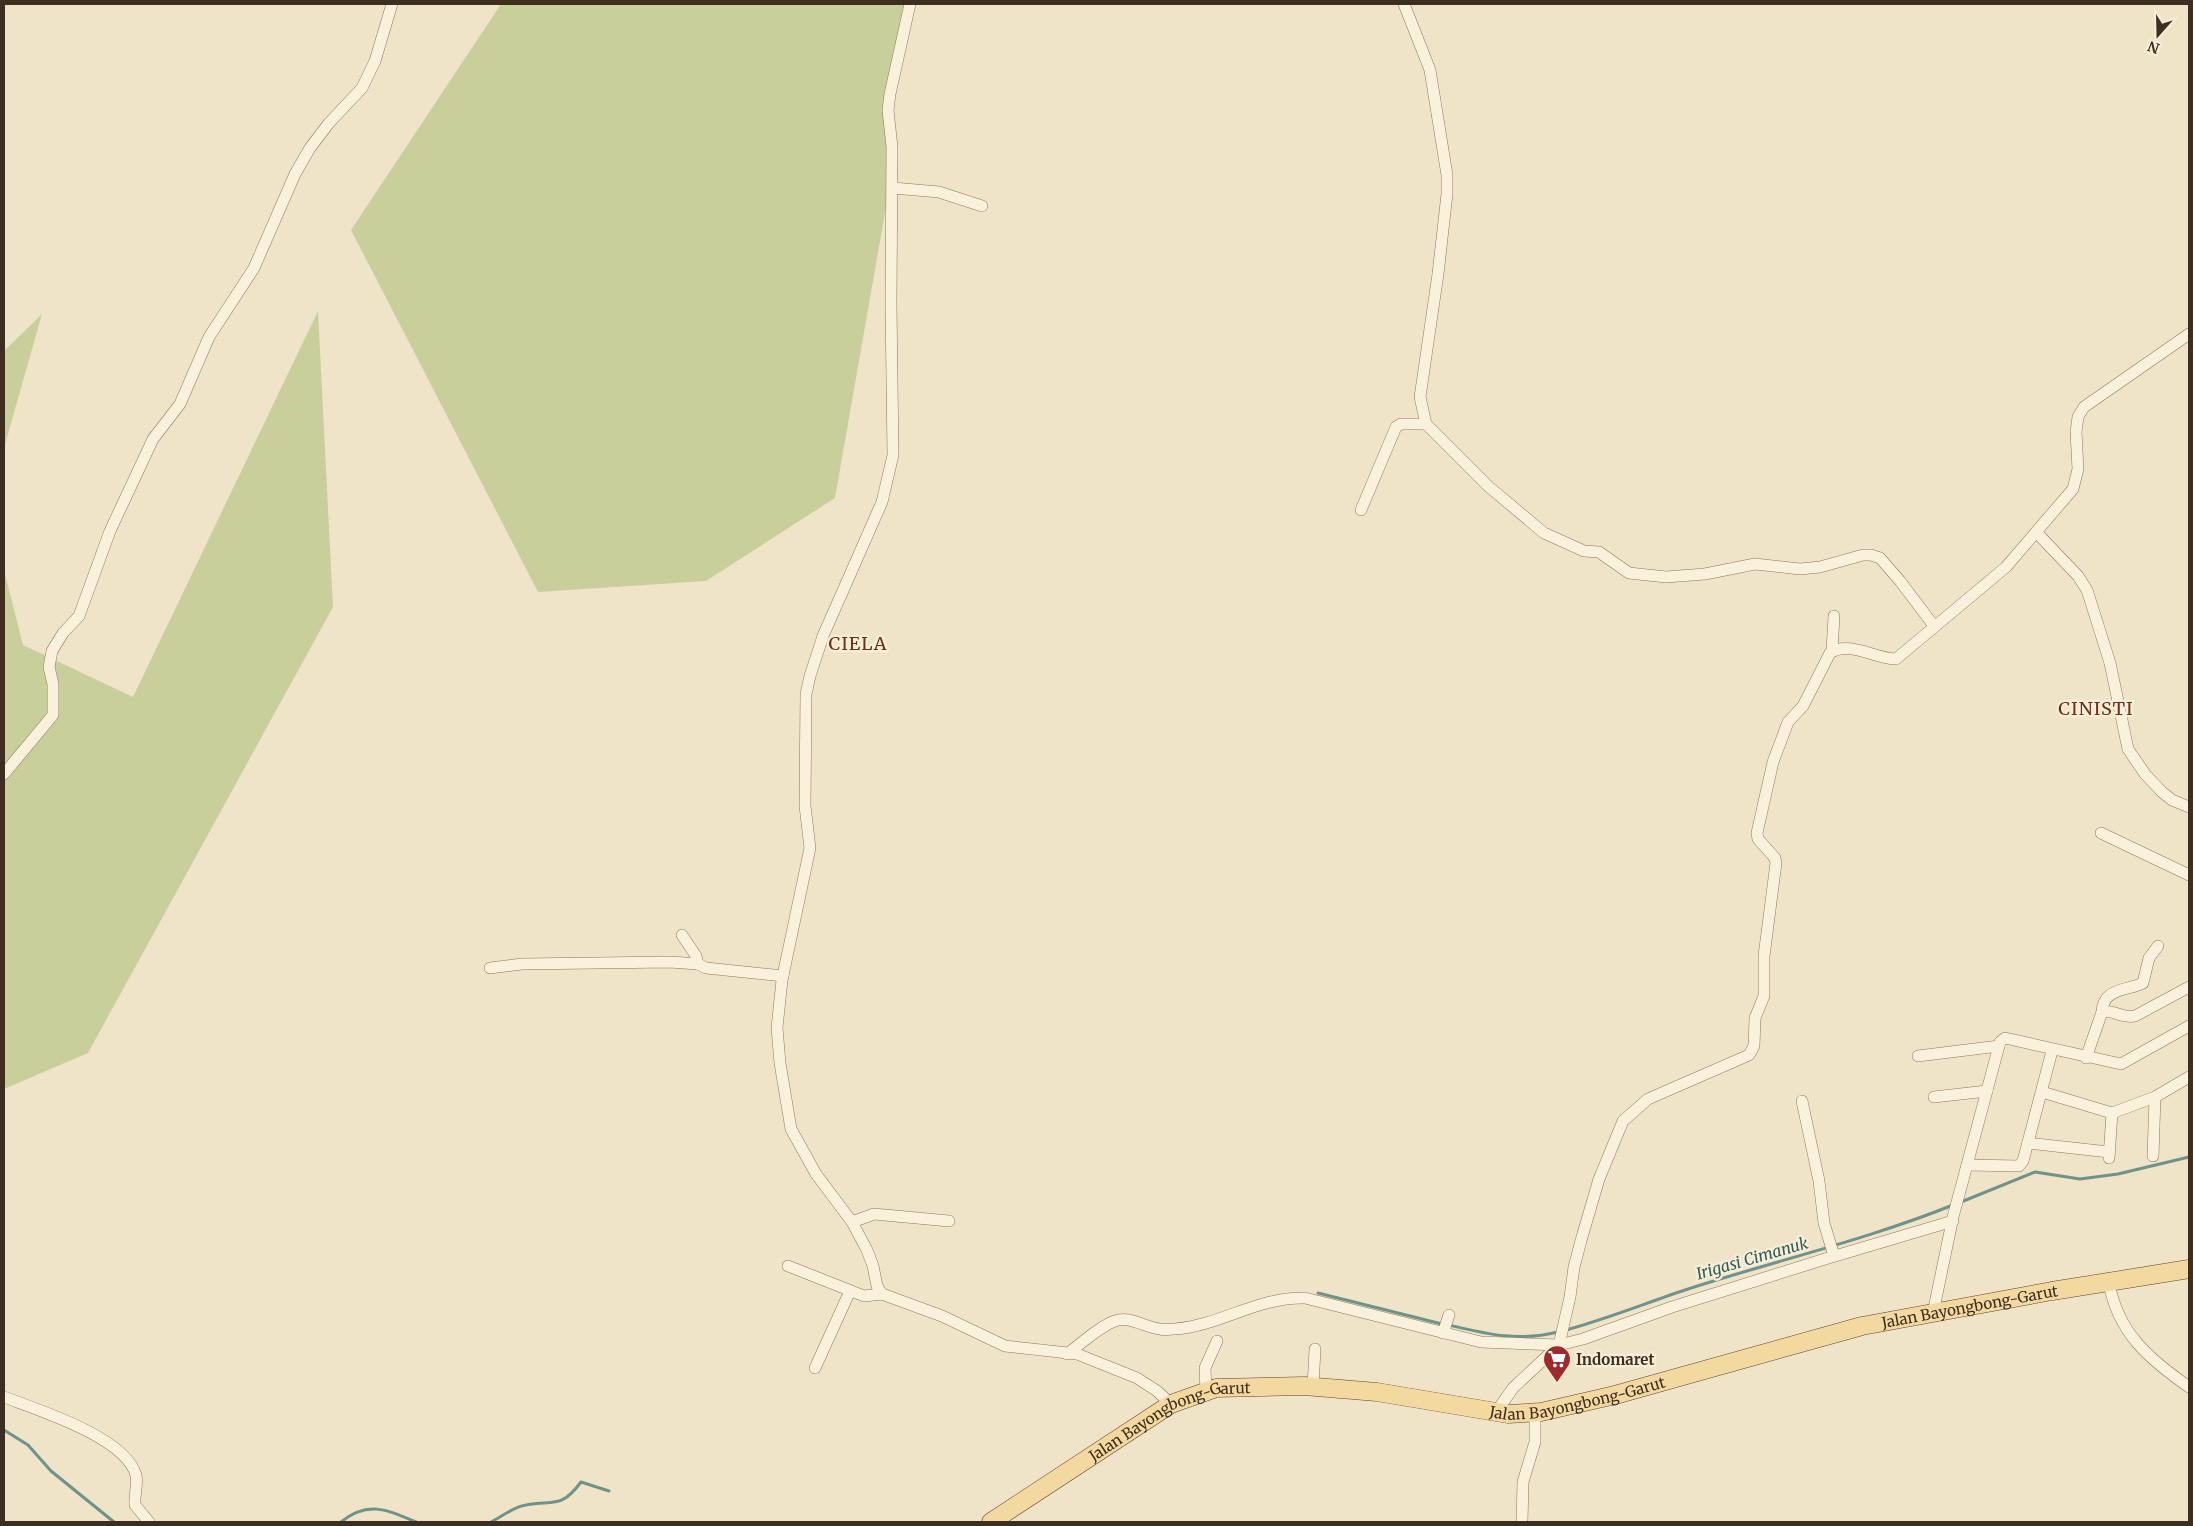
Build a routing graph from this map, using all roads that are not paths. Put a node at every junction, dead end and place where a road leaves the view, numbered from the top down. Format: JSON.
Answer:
{"nodes":[{"id":1,"x":392,"y":4,"type":"edge"},
{"id":2,"x":910,"y":4,"type":"edge"},
{"id":3,"x":1404,"y":4,"type":"edge"},
{"id":4,"x":893,"y":188,"type":"junction"},
{"id":5,"x":982,"y":206,"type":"dead end"},
{"id":6,"x":2189,"y":334,"type":"edge"},
{"id":7,"x":1426,"y":424,"type":"junction"},
{"id":8,"x":1361,"y":510,"type":"dead end"},
{"id":9,"x":2036,"y":532,"type":"junction"},
{"id":10,"x":1834,"y":616,"type":"dead end"},
{"id":11,"x":1934,"y":626,"type":"junction"},
{"id":12,"x":1832,"y":651,"type":"junction"},
{"id":13,"x":4,"y":774,"type":"edge"},
{"id":14,"x":2189,"y":807,"type":"edge"},
{"id":15,"x":2101,"y":833,"type":"dead end"},
{"id":16,"x":2189,"y":875,"type":"edge"},
{"id":17,"x":682,"y":935,"type":"dead end"},
{"id":18,"x":2158,"y":946,"type":"dead end"},
{"id":19,"x":698,"y":964,"type":"junction"},
{"id":20,"x":490,"y":968,"type":"dead end"},
{"id":21,"x":783,"y":976,"type":"junction"},
{"id":22,"x":2189,"y":987,"type":"edge"},
{"id":23,"x":2102,"y":1012,"type":"junction"},
{"id":24,"x":2189,"y":1026,"type":"edge"},
{"id":25,"x":1999,"y":1046,"type":"junction"},
{"id":26,"x":2052,"y":1051,"type":"junction"},
{"id":27,"x":1918,"y":1056,"type":"dead end"},
{"id":28,"x":2086,"y":1058,"type":"junction"},
{"id":29,"x":2189,"y":1077,"type":"edge"},
{"id":30,"x":1987,"y":1091,"type":"junction"},
{"id":31,"x":2042,"y":1092,"type":"junction"},
{"id":32,"x":1934,"y":1097,"type":"dead end"},
{"id":33,"x":2155,"y":1097,"type":"junction"},
{"id":34,"x":1802,"y":1101,"type":"dead end"},
{"id":35,"x":2112,"y":1113,"type":"junction"},
{"id":36,"x":2028,"y":1143,"type":"junction"},
{"id":37,"x":2153,"y":1156,"type":"dead end"},
{"id":38,"x":1968,"y":1165,"type":"junction"},
{"id":39,"x":1953,"y":1219,"type":"junction"},
{"id":40,"x":949,"y":1220,"type":"dead end"},
{"id":41,"x":852,"y":1222,"type":"junction"},
{"id":42,"x":1832,"y":1252,"type":"junction"},
{"id":43,"x":788,"y":1266,"type":"dead end"},
{"id":44,"x":2189,"y":1269,"type":"edge"},
{"id":45,"x":2109,"y":1283,"type":"junction"},
{"id":46,"x":850,"y":1292,"type":"junction"},
{"id":47,"x":882,"y":1294,"type":"junction"},
{"id":48,"x":1933,"y":1313,"type":"junction"},
{"id":49,"x":1217,"y":1341,"type":"dead end"},
{"id":50,"x":1559,"y":1343,"type":"junction"},
{"id":51,"x":1315,"y":1349,"type":"dead end"},
{"id":52,"x":1072,"y":1354,"type":"junction"},
{"id":53,"x":815,"y":1368,"type":"dead end"},
{"id":54,"x":1313,"y":1387,"type":"junction"},
{"id":55,"x":2189,"y":1387,"type":"edge"},
{"id":56,"x":1206,"y":1390,"type":"junction"},
{"id":57,"x":4,"y":1397,"type":"edge"},
{"id":58,"x":1171,"y":1404,"type":"junction"},
{"id":59,"x":1496,"y":1411,"type":"junction"},
{"id":60,"x":1535,"y":1413,"type":"junction"},
{"id":61,"x":149,"y":1522,"type":"edge"},
{"id":62,"x":991,"y":1522,"type":"edge"},
{"id":63,"x":1522,"y":1522,"type":"edge"}],
"edges":[{"from":1,"to":13,"type":"street"},
{"from":2,"to":4,"type":"street"},
{"from":3,"to":7,"type":"street"},
{"from":4,"to":5,"type":"street"},
{"from":4,"to":21,"type":"street"},
{"from":6,"to":9,"type":"street"},
{"from":7,"to":8,"type":"street"},
{"from":7,"to":11,"type":"street"},
{"from":9,"to":11,"type":"street"},
{"from":9,"to":14,"type":"street"},
{"from":10,"to":12,"type":"street"},
{"from":11,"to":12,"type":"street"},
{"from":12,"to":50,"type":"street"},
{"from":15,"to":16,"type":"street"},
{"from":17,"to":19,"type":"street"},
{"from":18,"to":23,"type":"street"},
{"from":19,"to":20,"type":"street"},
{"from":19,"to":21,"type":"street"},
{"from":21,"to":41,"type":"street"},
{"from":22,"to":23,"type":"street"},
{"from":23,"to":28,"type":"street"},
{"from":24,"to":28,"type":"street"},
{"from":25,"to":26,"type":"street"},
{"from":25,"to":27,"type":"street"},
{"from":25,"to":30,"type":"street"},
{"from":26,"to":28,"type":"street"},
{"from":26,"to":31,"type":"street"},
{"from":29,"to":33,"type":"street"},
{"from":30,"to":32,"type":"street"},
{"from":30,"to":38,"type":"street"},
{"from":31,"to":35,"type":"street"},
{"from":31,"to":36,"type":"street"},
{"from":33,"to":35,"type":"street"},
{"from":33,"to":37,"type":"street"},
{"from":34,"to":42,"type":"street"},
{"from":35,"to":36,"type":"street"},
{"from":36,"to":38,"type":"street"},
{"from":38,"to":39,"type":"street"},
{"from":39,"to":42,"type":"street"},
{"from":39,"to":48,"type":"street"},
{"from":40,"to":41,"type":"street"},
{"from":41,"to":47,"type":"street"},
{"from":42,"to":50,"type":"street"},
{"from":43,"to":46,"type":"street"},
{"from":44,"to":45,"type":"main road","name":"Jalan Bayongbong-Garut"},
{"from":45,"to":48,"type":"main road","name":"Jalan Bayongbong-Garut"},
{"from":45,"to":55,"type":"street"},
{"from":46,"to":47,"type":"street"},
{"from":46,"to":53,"type":"street"},
{"from":47,"to":52,"type":"street"},
{"from":48,"to":60,"type":"main road","name":"Jalan Bayongbong-Garut"},
{"from":49,"to":56,"type":"street"},
{"from":50,"to":52,"type":"street"},
{"from":50,"to":59,"type":"street"},
{"from":51,"to":54,"type":"street"},
{"from":52,"to":58,"type":"street"},
{"from":54,"to":56,"type":"main road","name":"Jalan Bayongbong-Garut"},
{"from":54,"to":59,"type":"main road","name":"Jalan Bayongbong-Garut"},
{"from":56,"to":58,"type":"main road","name":"Jalan Bayongbong-Garut"},
{"from":57,"to":61,"type":"street"},
{"from":58,"to":62,"type":"main road","name":"Jalan Bayongbong-Garut"},
{"from":59,"to":60,"type":"main road","name":"Jalan Bayongbong-Garut"},
{"from":60,"to":63,"type":"street"}]}
